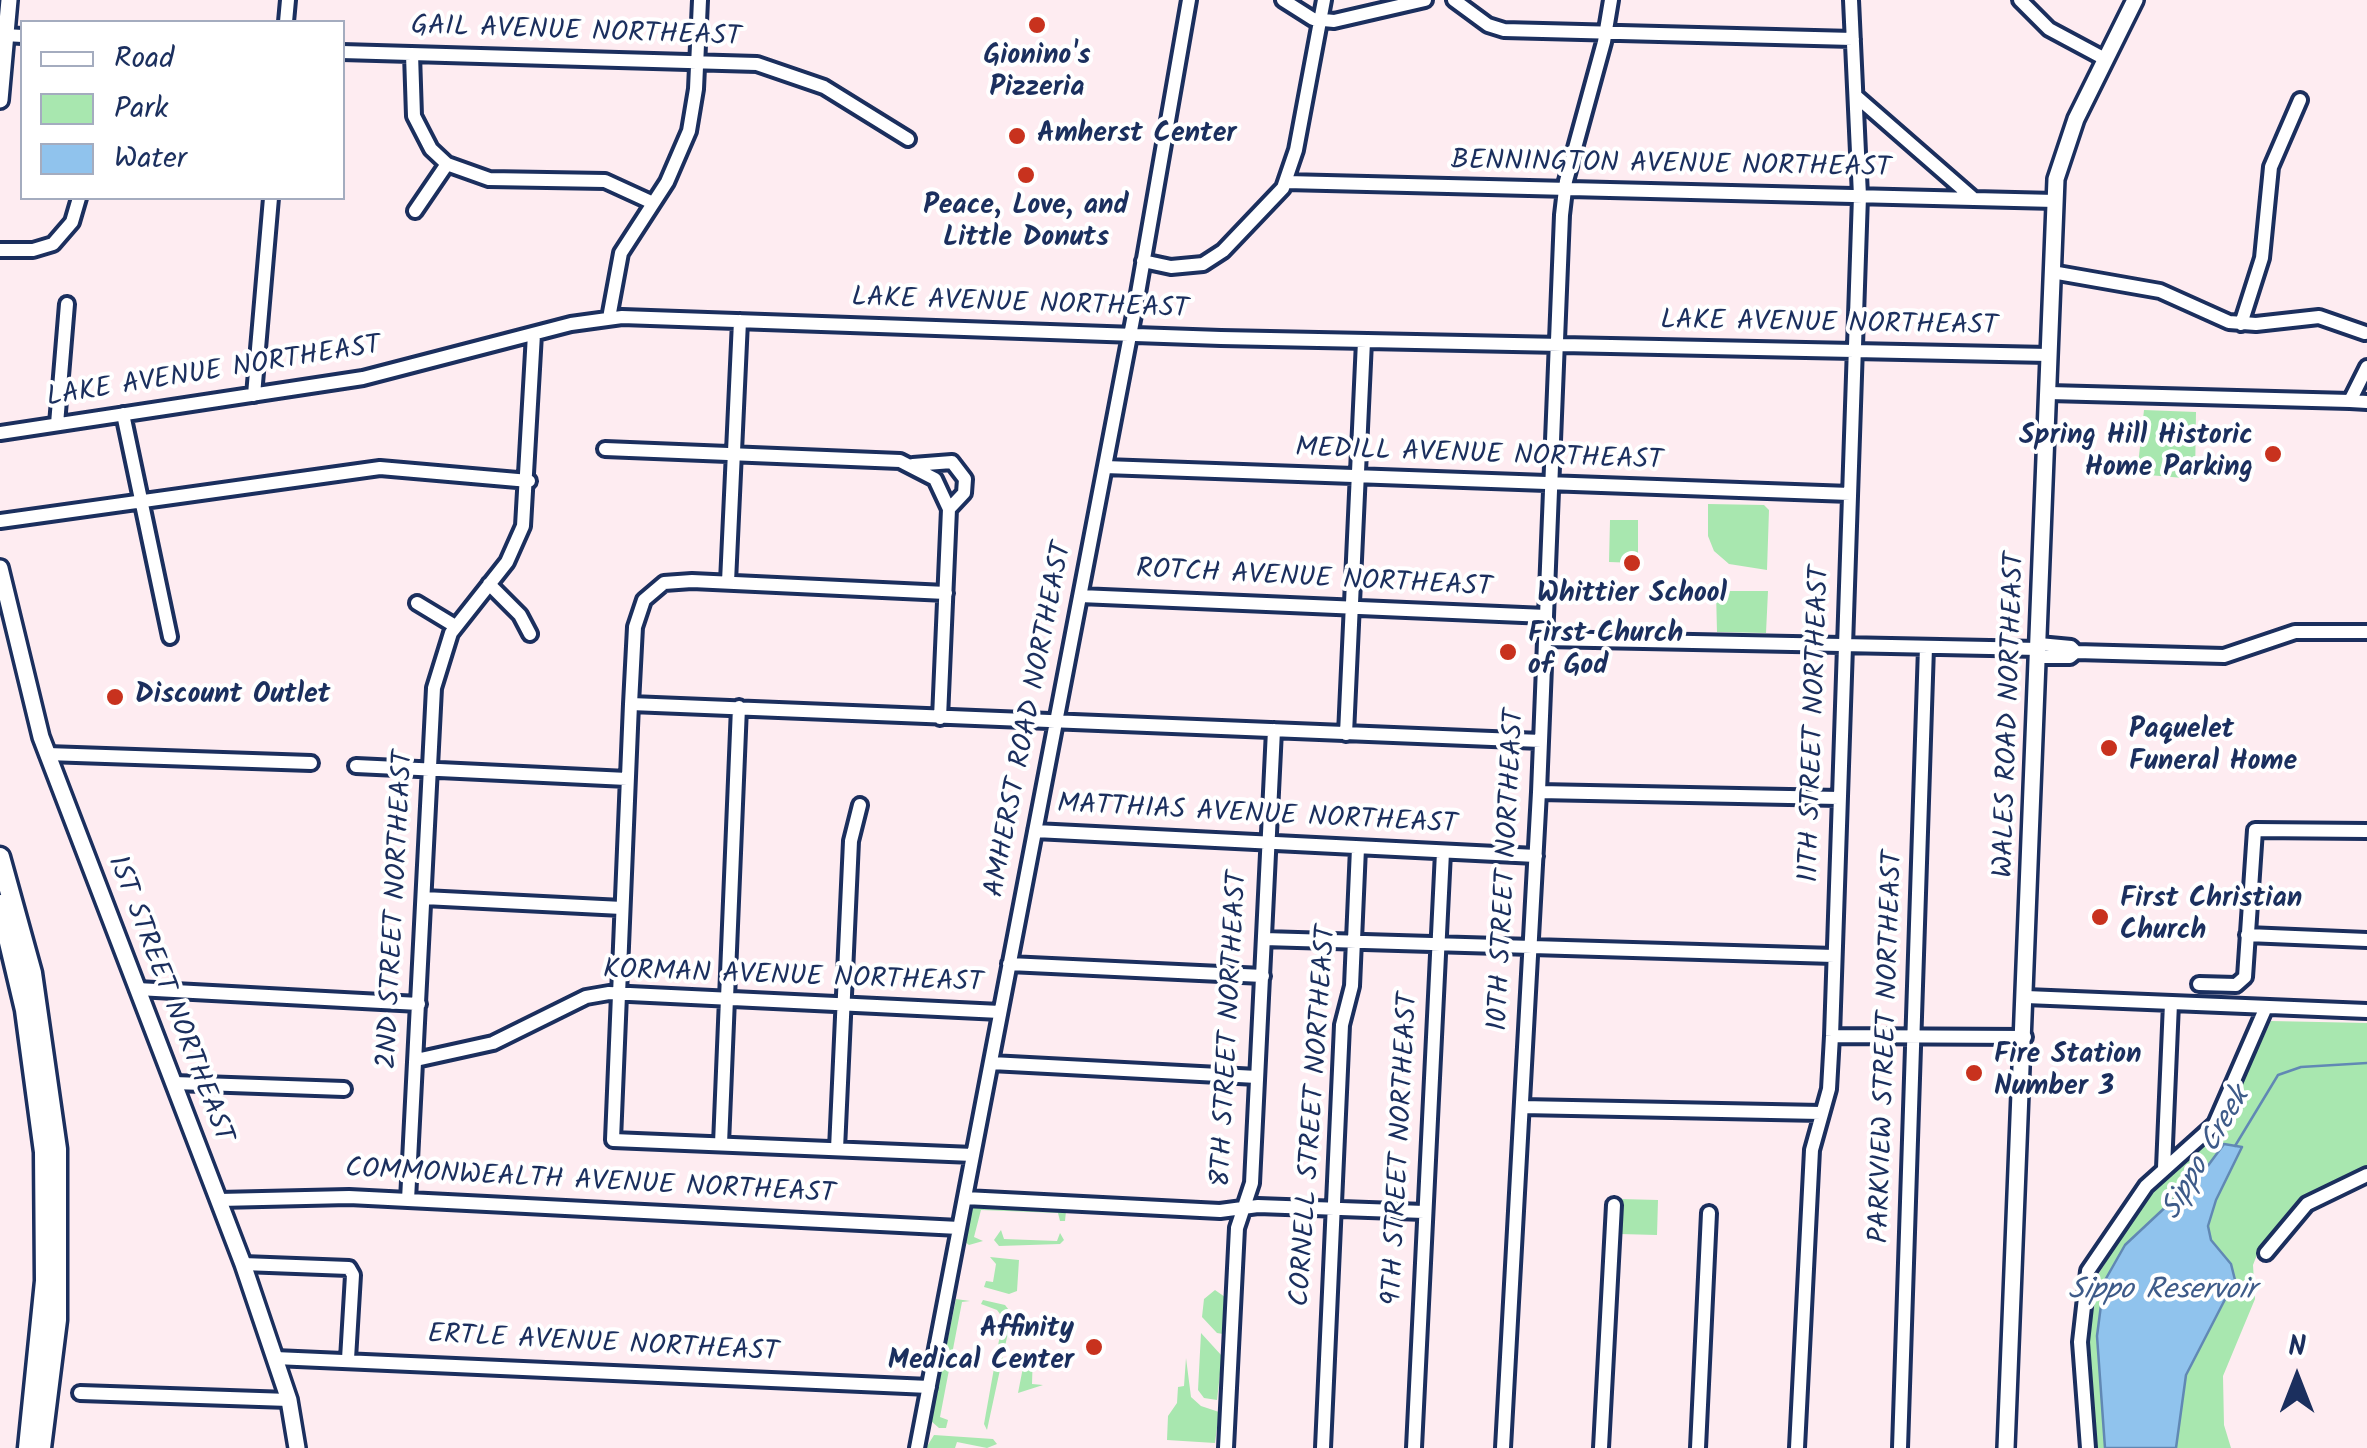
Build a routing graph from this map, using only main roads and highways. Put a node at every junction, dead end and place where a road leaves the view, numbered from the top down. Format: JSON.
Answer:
{"nodes":[{"id":1,"x":8,"y":0,"type":"edge"},
{"id":2,"x":2135,"y":0,"type":"edge"},
{"id":3,"x":14,"y":36,"type":"edge"},
{"id":4,"x":0,"y":100,"type":"edge"},
{"id":5,"x":0,"y":568,"type":"edge"},
{"id":6,"x":0,"y":857,"type":"edge"},
{"id":7,"x":0,"y":904,"type":"edge"},
{"id":8,"x":28,"y":1448,"type":"edge"},
{"id":9,"x":41,"y":1448,"type":"edge"},
{"id":10,"x":297,"y":1448,"type":"edge"},
{"id":11,"x":2006,"y":1448,"type":"edge"}],
"edges":[{"from":1,"to":3,"type":"main road"},
{"from":2,"to":11,"type":"main road","name":"WALES ROAD NORTHEAST"},
{"from":3,"to":4,"type":"main road"},
{"from":5,"to":10,"type":"main road","name":"1ST STREET NORTHEAST"},
{"from":6,"to":9,"type":"highway"},
{"from":7,"to":8,"type":"highway"}]}
